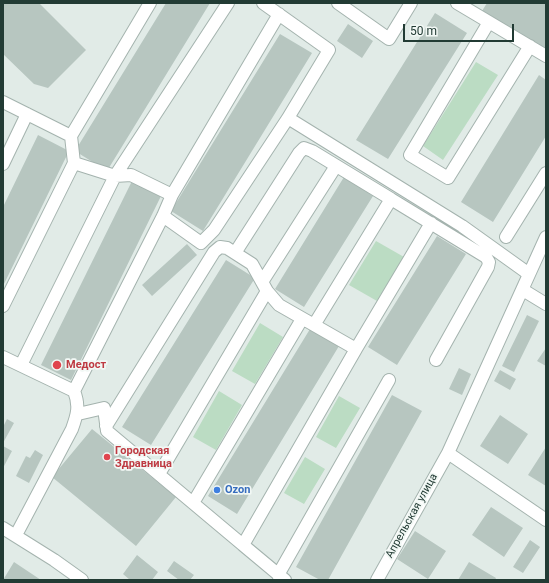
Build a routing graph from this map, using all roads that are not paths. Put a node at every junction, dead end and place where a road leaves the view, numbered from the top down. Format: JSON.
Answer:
{"nodes":[{"id":1,"x":150,"y":3,"type":"edge"},
{"id":2,"x":228,"y":3,"type":"edge"},
{"id":3,"x":262,"y":3,"type":"edge"},
{"id":4,"x":338,"y":3,"type":"edge"},
{"id":5,"x":411,"y":3,"type":"edge"},
{"id":6,"x":457,"y":3,"type":"edge"},
{"id":7,"x":279,"y":14,"type":"junction"},
{"id":8,"x":489,"y":22,"type":"junction"},
{"id":9,"x":530,"y":46,"type":"junction"},
{"id":10,"x":546,"y":56,"type":"edge"},
{"id":11,"x":3,"y":102,"type":"edge"},
{"id":12,"x":27,"y":114,"type":"junction"},
{"id":13,"x":288,"y":118,"type":"junction"},
{"id":14,"x":71,"y":136,"type":"junction"},
{"id":15,"x":74,"y":162,"type":"junction"},
{"id":16,"x":3,"y":164,"type":"edge"},
{"id":17,"x":336,"y":166,"type":"junction"},
{"id":18,"x":546,"y":173,"type":"edge"},
{"id":19,"x":115,"y":176,"type":"junction"},
{"id":20,"x":172,"y":195,"type":"junction"},
{"id":21,"x":391,"y":199,"type":"junction"},
{"id":22,"x":163,"y":216,"type":"junction"},
{"id":23,"x":431,"y":223,"type":"junction"},
{"id":24,"x":546,"y":237,"type":"edge"},
{"id":25,"x":506,"y":238,"type":"dead end"},
{"id":26,"x":235,"y":253,"type":"junction"},
{"id":27,"x":529,"y":274,"type":"junction"},
{"id":28,"x":265,"y":287,"type":"junction"},
{"id":29,"x":523,"y":290,"type":"junction"},
{"id":30,"x":546,"y":304,"type":"edge"},
{"id":31,"x":3,"y":306,"type":"edge"},
{"id":32,"x":302,"y":319,"type":"junction"},
{"id":33,"x":314,"y":325,"type":"junction"},
{"id":34,"x":356,"y":349,"type":"junction"},
{"id":35,"x":3,"y":357,"type":"edge"},
{"id":36,"x":436,"y":360,"type":"dead end"},
{"id":37,"x":21,"y":365,"type":"junction"},
{"id":38,"x":389,"y":380,"type":"dead end"},
{"id":39,"x":74,"y":391,"type":"junction"},
{"id":40,"x":78,"y":414,"type":"junction"},
{"id":41,"x":106,"y":426,"type":"junction"},
{"id":42,"x":448,"y":453,"type":"junction"},
{"id":43,"x":159,"y":474,"type":"junction"},
{"id":44,"x":193,"y":503,"type":"junction"},
{"id":45,"x":546,"y":520,"type":"edge"},
{"id":46,"x":3,"y":528,"type":"edge"},
{"id":47,"x":16,"y":535,"type":"junction"},
{"id":48,"x":243,"y":545,"type":"junction"},
{"id":49,"x":282,"y":577,"type":"edge"},
{"id":50,"x":82,"y":580,"type":"edge"},
{"id":51,"x":377,"y":580,"type":"edge"}],
"edges":[{"from":1,"to":14,"type":"street"},
{"from":2,"to":19,"type":"street"},
{"from":3,"to":7,"type":"street"},
{"from":4,"to":5,"type":"street"},
{"from":6,"to":8,"type":"street"},
{"from":7,"to":13,"type":"street"},
{"from":7,"to":20,"type":"street"},
{"from":8,"to":9,"type":"street"},
{"from":8,"to":9,"type":"street"},
{"from":9,"to":10,"type":"street"},
{"from":11,"to":12,"type":"street"},
{"from":12,"to":14,"type":"street"},
{"from":12,"to":16,"type":"street"},
{"from":13,"to":22,"type":"street"},
{"from":13,"to":27,"type":"street"},
{"from":14,"to":15,"type":"street"},
{"from":15,"to":19,"type":"street"},
{"from":15,"to":31,"type":"street"},
{"from":17,"to":21,"type":"street"},
{"from":17,"to":26,"type":"street"},
{"from":17,"to":28,"type":"street"},
{"from":18,"to":25,"type":"street"},
{"from":19,"to":20,"type":"street"},
{"from":19,"to":37,"type":"street"},
{"from":20,"to":22,"type":"street"},
{"from":21,"to":23,"type":"street"},
{"from":21,"to":33,"type":"street"},
{"from":22,"to":39,"type":"street"},
{"from":23,"to":34,"type":"street"},
{"from":23,"to":36,"type":"street"},
{"from":24,"to":27,"type":"street","name":"Апрельская улица"},
{"from":26,"to":28,"type":"street"},
{"from":26,"to":41,"type":"street"},
{"from":27,"to":29,"type":"street","name":"Апрельская улица"},
{"from":28,"to":32,"type":"street"},
{"from":28,"to":43,"type":"street"},
{"from":29,"to":30,"type":"street"},
{"from":29,"to":42,"type":"street","name":"Апрельская улица"},
{"from":32,"to":33,"type":"street"},
{"from":32,"to":44,"type":"street"},
{"from":33,"to":34,"type":"street"},
{"from":34,"to":48,"type":"street"},
{"from":35,"to":37,"type":"street"},
{"from":37,"to":39,"type":"street"},
{"from":38,"to":49,"type":"street"},
{"from":39,"to":40,"type":"street"},
{"from":40,"to":41,"type":"street"},
{"from":40,"to":47,"type":"street"},
{"from":41,"to":43,"type":"street"},
{"from":42,"to":45,"type":"street"},
{"from":42,"to":51,"type":"street","name":"Апрельская улица"},
{"from":43,"to":44,"type":"street"},
{"from":44,"to":48,"type":"street"},
{"from":46,"to":47,"type":"street"},
{"from":47,"to":50,"type":"street"},
{"from":48,"to":49,"type":"street"}]}
